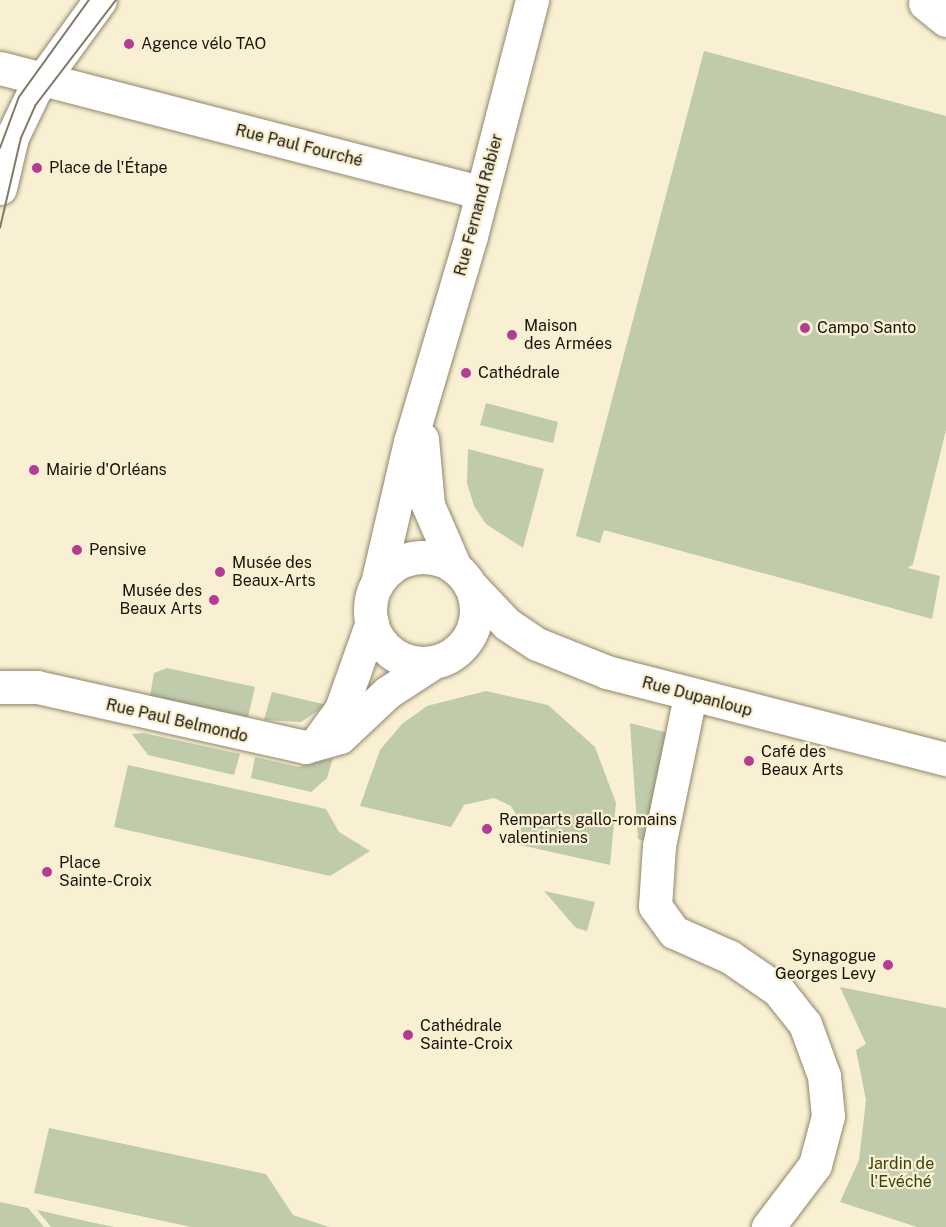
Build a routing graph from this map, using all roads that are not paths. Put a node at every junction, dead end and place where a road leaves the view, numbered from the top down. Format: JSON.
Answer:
{"nodes":[{"id":1,"x":100,"y":0,"type":"edge"},
{"id":2,"x":532,"y":0,"type":"edge"},
{"id":3,"x":0,"y":68,"type":"edge"},
{"id":4,"x":43,"y":79,"type":"junction"},
{"id":5,"x":0,"y":188,"type":"edge"},
{"id":6,"x":482,"y":193,"type":"junction"},
{"id":7,"x":423,"y":410,"type":"junction"},
{"id":8,"x":463,"y":577,"type":"junction"},
{"id":9,"x":378,"y":579,"type":"junction"},
{"id":10,"x":372,"y":622,"type":"junction"},
{"id":11,"x":431,"y":664,"type":"junction"},
{"id":12,"x":0,"y":687,"type":"edge"},
{"id":13,"x":690,"y":696,"type":"junction"},
{"id":14,"x":317,"y":742,"type":"junction"},
{"id":15,"x":946,"y":759,"type":"edge"},
{"id":16,"x":768,"y":1227,"type":"edge"}],
"edges":[{"from":1,"to":4,"type":"street"},
{"from":2,"to":6,"type":"street","name":"Rue Fernand Rabier"},
{"from":3,"to":4,"type":"street","name":"Rue Paul Fourché"},
{"from":4,"to":5,"type":"street"},
{"from":4,"to":6,"type":"street","name":"Rue Paul Fourché"},
{"from":6,"to":7,"type":"street","name":"Rue Fernand Rabier"},
{"from":7,"to":8,"type":"street","name":"Rue Fernand Rabier"},
{"from":7,"to":9,"type":"street","name":"Rue Fernand Rabier"},
{"from":8,"to":9,"type":"street"},
{"from":8,"to":11,"type":"street"},
{"from":8,"to":13,"type":"street","name":"Rue Dupanloup"},
{"from":9,"to":10,"type":"street"},
{"from":10,"to":11,"type":"street"},
{"from":10,"to":14,"type":"street"},
{"from":11,"to":14,"type":"street","name":"Rue Paul Belmondo"},
{"from":12,"to":14,"type":"street","name":"Rue Paul Belmondo"},
{"from":13,"to":15,"type":"street","name":"Rue Dupanloup"},
{"from":13,"to":16,"type":"street"}]}
